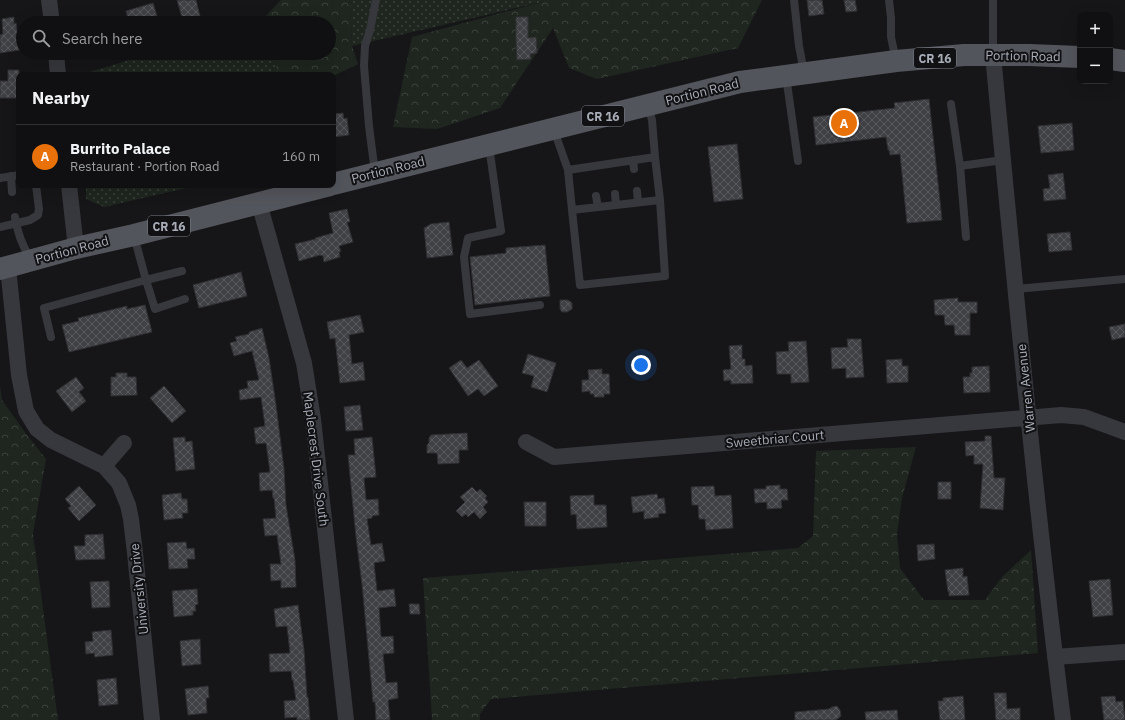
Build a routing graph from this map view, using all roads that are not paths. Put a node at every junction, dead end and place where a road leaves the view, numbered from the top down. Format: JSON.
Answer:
{"nodes":[{"id":1,"x":49,"y":0,"type":"edge"},
{"id":2,"x":376,"y":0,"type":"edge"},
{"id":3,"x":794,"y":0,"type":"edge"},
{"id":4,"x":889,"y":0,"type":"edge"},
{"id":5,"x":993,"y":0,"type":"edge"},
{"id":6,"x":51,"y":16,"type":"edge"},
{"id":7,"x":993,"y":55,"type":"junction"},
{"id":8,"x":1077,"y":57,"type":"edge"},
{"id":9,"x":1113,"y":59,"type":"edge"},
{"id":10,"x":57,"y":60,"type":"edge"},
{"id":11,"x":1125,"y":60,"type":"edge"},
{"id":12,"x":896,"y":61,"type":"junction"},
{"id":13,"x":58,"y":72,"type":"edge"},
{"id":14,"x":795,"y":74,"type":"junction"},
{"id":15,"x":951,"y":104,"type":"dead end"},
{"id":16,"x":648,"y":105,"type":"junction"},
{"id":17,"x":553,"y":129,"type":"junction"},
{"id":18,"x":489,"y":145,"type":"junction"},
{"id":19,"x":655,"y":157,"type":"junction"},
{"id":20,"x":1003,"y":160,"type":"junction"},
{"id":21,"x":798,"y":161,"type":"dead end"},
{"id":22,"x":960,"y":166,"type":"junction"},
{"id":23,"x":568,"y":170,"type":"junction"},
{"id":24,"x":375,"y":173,"type":"junction"},
{"id":25,"x":15,"y":176,"type":"edge"},
{"id":26,"x":0,"y":178,"type":"edge"},
{"id":27,"x":336,"y":183,"type":"edge"},
{"id":28,"x":36,"y":188,"type":"edge"},
{"id":29,"x":69,"y":188,"type":"edge"},
{"id":30,"x":318,"y":188,"type":"edge"},
{"id":31,"x":637,"y":191,"type":"dead end"},
{"id":32,"x":12,"y":192,"type":"dead end"},
{"id":33,"x":615,"y":194,"type":"dead end"},
{"id":34,"x":596,"y":196,"type":"dead end"},
{"id":35,"x":660,"y":200,"type":"junction"},
{"id":36,"x":638,"y":202,"type":"junction"},
{"id":37,"x":259,"y":203,"type":"junction"},
{"id":38,"x":616,"y":205,"type":"junction"},
{"id":39,"x":598,"y":207,"type":"junction"},
{"id":40,"x":572,"y":210,"type":"junction"},
{"id":41,"x":16,"y":220,"type":"junction"},
{"id":42,"x":0,"y":226,"type":"edge"},
{"id":43,"x":134,"y":235,"type":"junction"},
{"id":44,"x":966,"y":237,"type":"dead end"},
{"id":45,"x":76,"y":248,"type":"junction"},
{"id":46,"x":31,"y":260,"type":"junction"},
{"id":47,"x":4,"y":268,"type":"edge"},
{"id":48,"x":182,"y":271,"type":"dead end"},
{"id":49,"x":1125,"y":279,"type":"edge"},
{"id":50,"x":146,"y":280,"type":"junction"},
{"id":51,"x":1016,"y":289,"type":"junction"},
{"id":52,"x":185,"y":299,"type":"dead end"},
{"id":53,"x":540,"y":305,"type":"dead end"},
{"id":54,"x":52,"y":337,"type":"dead end"},
{"id":55,"x":1028,"y":418,"type":"junction"},
{"id":56,"x":1125,"y":432,"type":"edge"},
{"id":57,"x":526,"y":442,"type":"dead end"},
{"id":58,"x":124,"y":443,"type":"dead end"},
{"id":59,"x":104,"y":466,"type":"junction"},
{"id":60,"x":1125,"y":652,"type":"edge"},
{"id":61,"x":1055,"y":657,"type":"junction"},
{"id":62,"x":152,"y":720,"type":"edge"},
{"id":63,"x":346,"y":720,"type":"edge"},
{"id":64,"x":1063,"y":720,"type":"edge"}],
"edges":[{"from":1,"to":6,"type":"street"},
{"from":2,"to":24,"type":"lane"},
{"from":3,"to":14,"type":"lane"},
{"from":4,"to":12,"type":"lane"},
{"from":5,"to":7,"type":"lane"},
{"from":7,"to":8,"type":"main road","name":"Portion Road","number":"CR 16"},
{"from":7,"to":12,"type":"main road","name":"Portion Road","number":"CR 16"},
{"from":7,"to":20,"type":"street","name":"Warren Avenue"},
{"from":9,"to":11,"type":"main road"},
{"from":10,"to":13,"type":"street"},
{"from":12,"to":14,"type":"main road","name":"Portion Road","number":"CR 16"},
{"from":14,"to":16,"type":"main road","name":"Portion Road","number":"CR 16"},
{"from":14,"to":21,"type":"lane"},
{"from":15,"to":22,"type":"lane"},
{"from":16,"to":17,"type":"main road","name":"Portion Road","number":"CR 16"},
{"from":16,"to":19,"type":"lane"},
{"from":17,"to":18,"type":"main road","name":"Portion Road","number":"CR 16"},
{"from":17,"to":23,"type":"lane"},
{"from":18,"to":24,"type":"main road","name":"Portion Road","number":"CR 16"},
{"from":18,"to":53,"type":"lane"},
{"from":19,"to":23,"type":"lane"},
{"from":19,"to":35,"type":"lane"},
{"from":20,"to":22,"type":"lane"},
{"from":20,"to":51,"type":"street","name":"Warren Avenue"},
{"from":22,"to":44,"type":"lane"},
{"from":23,"to":40,"type":"lane"},
{"from":24,"to":27,"type":"main road","name":"Portion Road","number":"CR 16"},
{"from":25,"to":26,"type":"lane"},
{"from":25,"to":32,"type":"lane"},
{"from":28,"to":41,"type":"lane"},
{"from":29,"to":45,"type":"street"},
{"from":30,"to":37,"type":"main road","name":"Portion Road","number":"CR 16"},
{"from":31,"to":36,"type":"lane"},
{"from":33,"to":38,"type":"lane"},
{"from":34,"to":39,"type":"lane"},
{"from":35,"to":36,"type":"lane"},
{"from":35,"to":40,"type":"lane"},
{"from":36,"to":38,"type":"lane"},
{"from":37,"to":43,"type":"main road","name":"Portion Road","number":"CR 16"},
{"from":37,"to":63,"type":"street","name":"Maplecrest Drive South"},
{"from":38,"to":39,"type":"lane"},
{"from":39,"to":40,"type":"lane"},
{"from":41,"to":42,"type":"lane"},
{"from":41,"to":46,"type":"lane"},
{"from":43,"to":45,"type":"main road","name":"Portion Road","number":"CR 16"},
{"from":43,"to":50,"type":"lane"},
{"from":45,"to":46,"type":"main road","name":"Portion Road","number":"CR 16"},
{"from":46,"to":47,"type":"main road","name":"Portion Road","number":"CR 16"},
{"from":47,"to":59,"type":"street","name":"University Drive"},
{"from":48,"to":50,"type":"lane"},
{"from":49,"to":51,"type":"lane"},
{"from":50,"to":52,"type":"lane"},
{"from":50,"to":54,"type":"lane"},
{"from":51,"to":55,"type":"street","name":"Warren Avenue"},
{"from":55,"to":56,"type":"street","name":"Sweetbriar Court"},
{"from":55,"to":57,"type":"street","name":"Sweetbriar Court"},
{"from":55,"to":61,"type":"street","name":"Warren Avenue"},
{"from":58,"to":59,"type":"street"},
{"from":59,"to":62,"type":"street","name":"University Drive"},
{"from":60,"to":61,"type":"street"},
{"from":61,"to":64,"type":"street","name":"Warren Avenue"}]}
